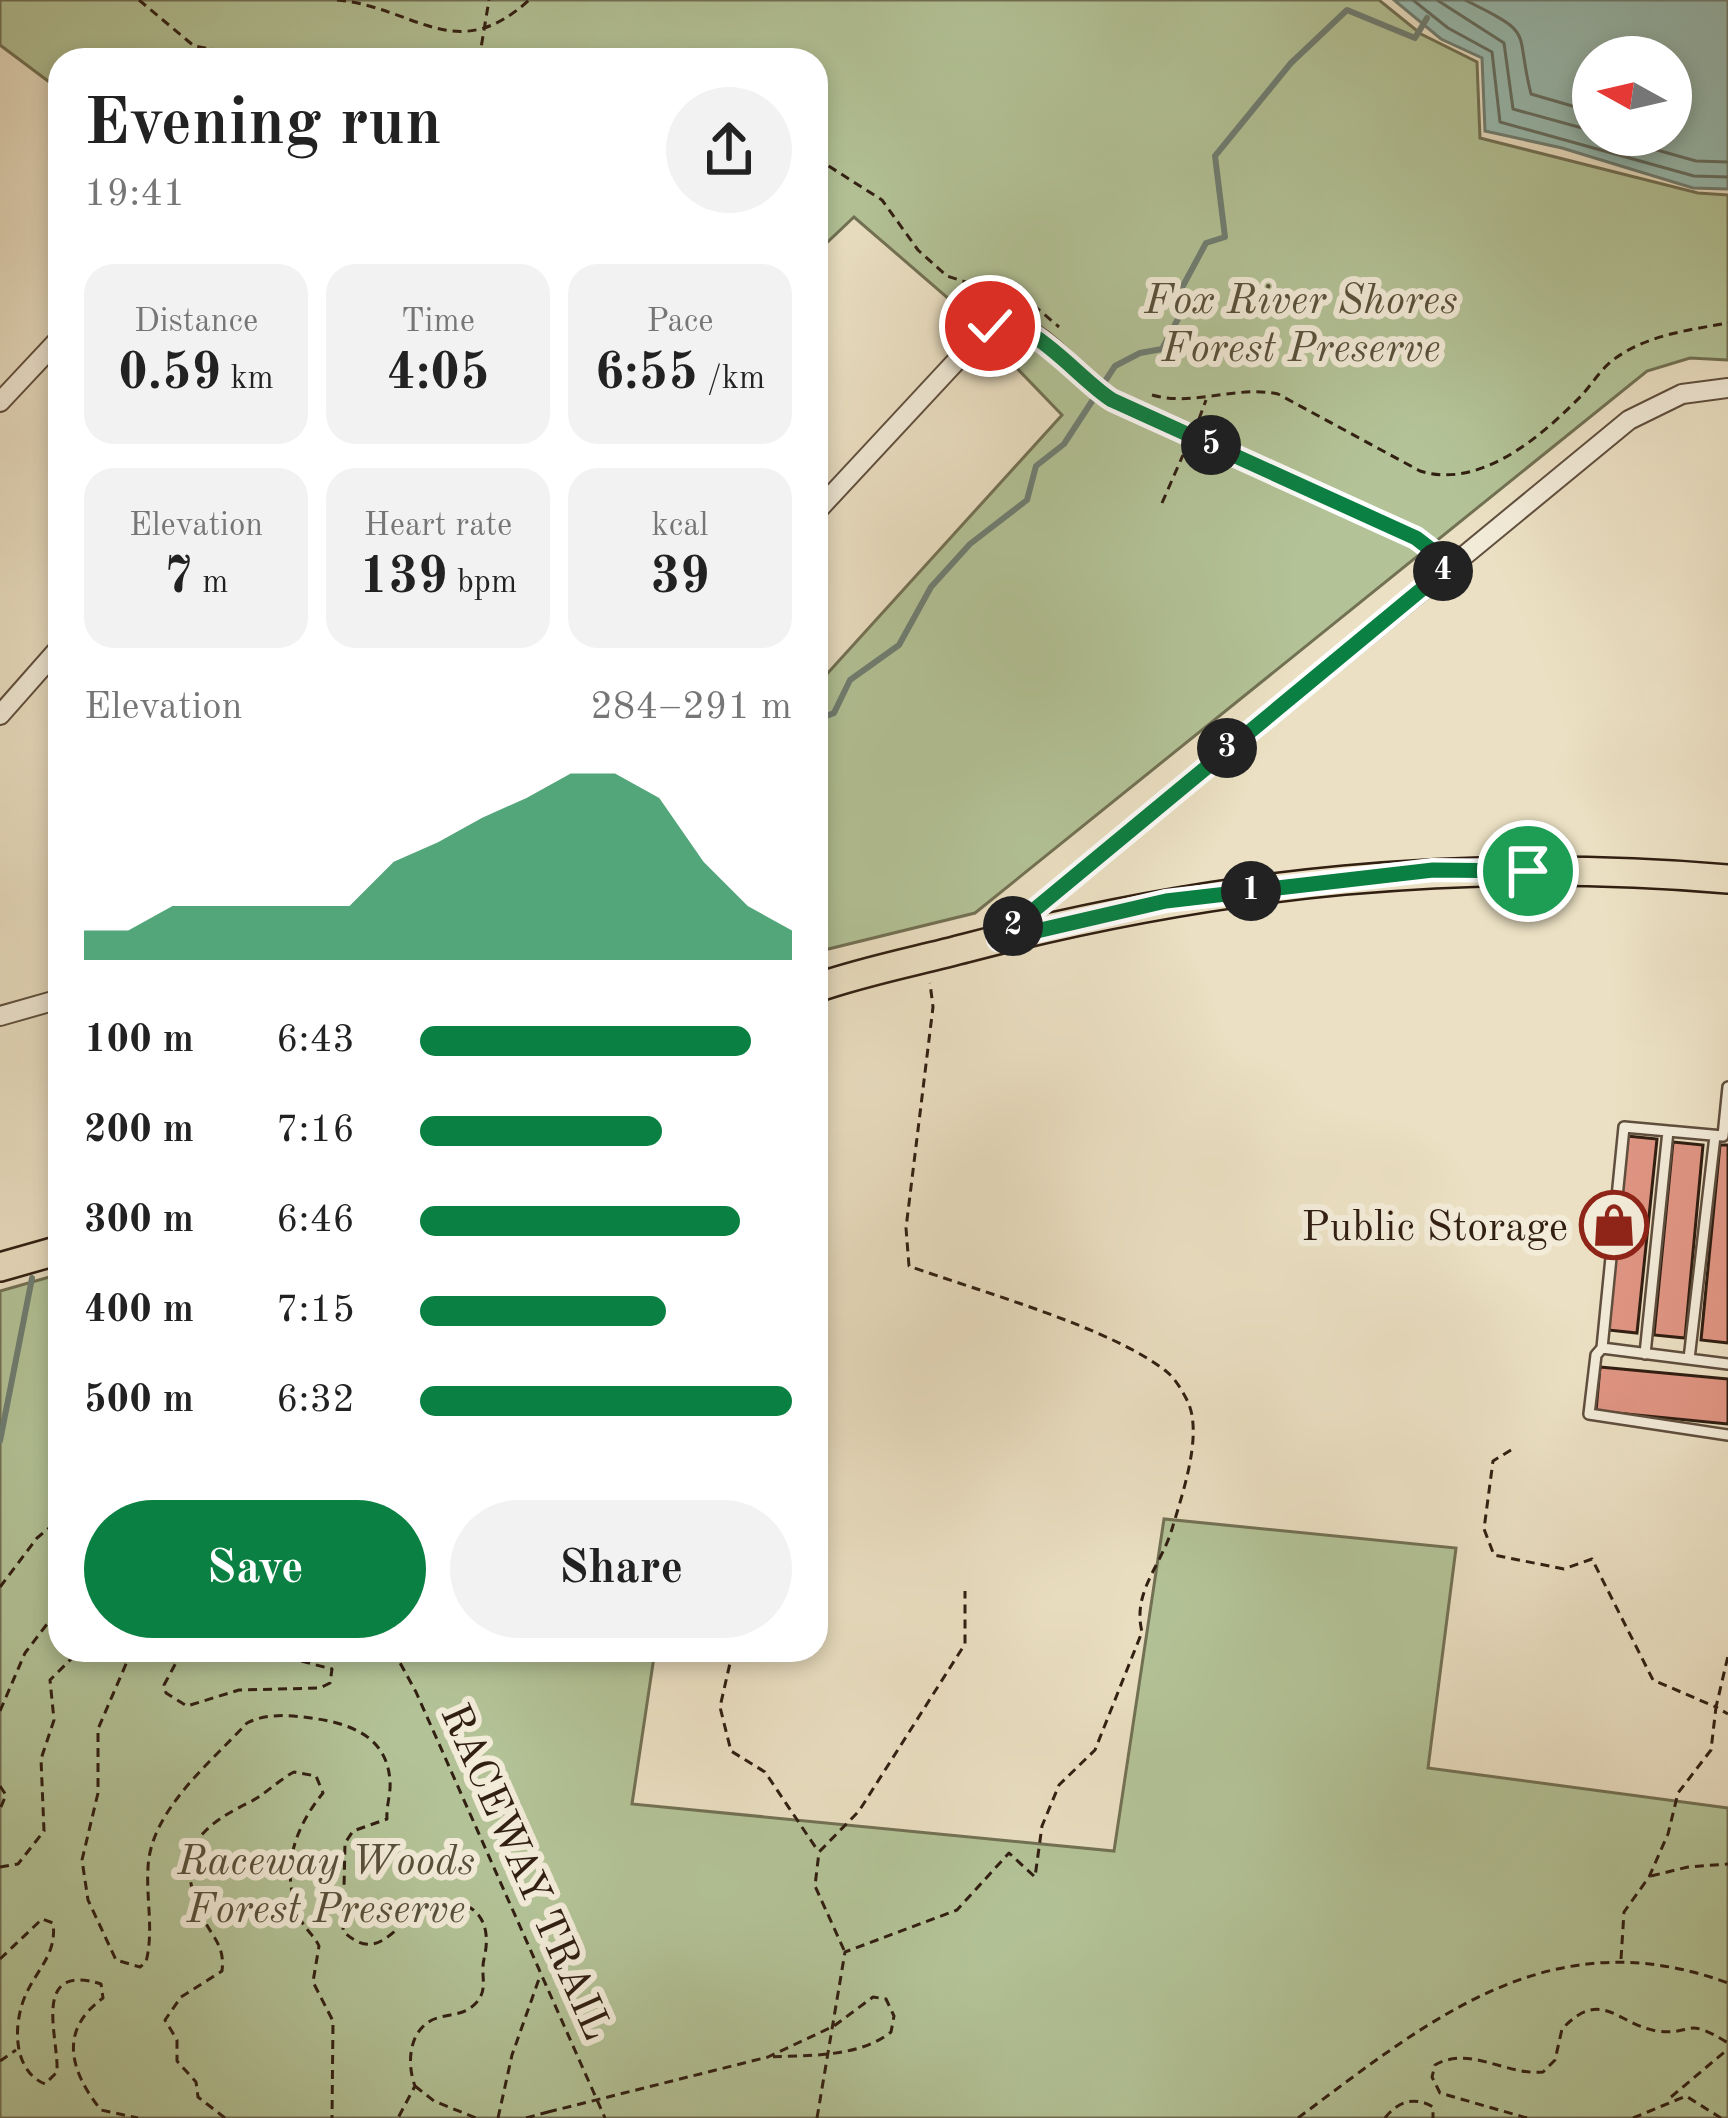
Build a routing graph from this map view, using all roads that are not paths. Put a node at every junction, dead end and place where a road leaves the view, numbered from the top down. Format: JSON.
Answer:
{"nodes":[{"id":1,"x":48,"y":351,"type":"edge"},
{"id":2,"x":1728,"y":388,"type":"edge"},
{"id":3,"x":0,"y":402,"type":"edge"},
{"id":4,"x":828,"y":499,"type":"edge"},
{"id":5,"x":1451,"y":565,"type":"junction"},
{"id":6,"x":48,"y":661,"type":"edge"},
{"id":7,"x":0,"y":715,"type":"edge"},
{"id":8,"x":1728,"y":879,"type":"edge"},
{"id":9,"x":998,"y":940,"type":"junction"},
{"id":10,"x":828,"y":985,"type":"edge"},
{"id":11,"x":48,"y":1002,"type":"edge"},
{"id":12,"x":0,"y":1016,"type":"edge"},
{"id":13,"x":1728,"y":1087,"type":"edge"},
{"id":14,"x":1668,"y":1131,"type":"junction"},
{"id":15,"x":1722,"y":1133,"type":"edge"},
{"id":16,"x":48,"y":1254,"type":"edge"},
{"id":17,"x":0,"y":1268,"type":"edge"},
{"id":18,"x":1602,"y":1348,"type":"junction"},
{"id":19,"x":1645,"y":1354,"type":"junction"},
{"id":20,"x":1689,"y":1359,"type":"junction"},
{"id":21,"x":1728,"y":1364,"type":"edge"},
{"id":22,"x":1728,"y":1435,"type":"edge"}],
"edges":[{"from":1,"to":3,"type":"street"},
{"from":2,"to":5,"type":"street"},
{"from":4,"to":5,"type":"street"},
{"from":5,"to":9,"type":"street"},
{"from":6,"to":7,"type":"street"},
{"from":8,"to":9,"type":"main road"},
{"from":9,"to":10,"type":"main road"},
{"from":11,"to":12,"type":"street"},
{"from":13,"to":15,"type":"lane"},
{"from":14,"to":15,"type":"lane"},
{"from":14,"to":18,"type":"lane"},
{"from":14,"to":19,"type":"lane"},
{"from":15,"to":20,"type":"lane"},
{"from":16,"to":17,"type":"main road"},
{"from":18,"to":19,"type":"lane"},
{"from":18,"to":22,"type":"lane"},
{"from":19,"to":20,"type":"lane"},
{"from":20,"to":21,"type":"lane"}]}
